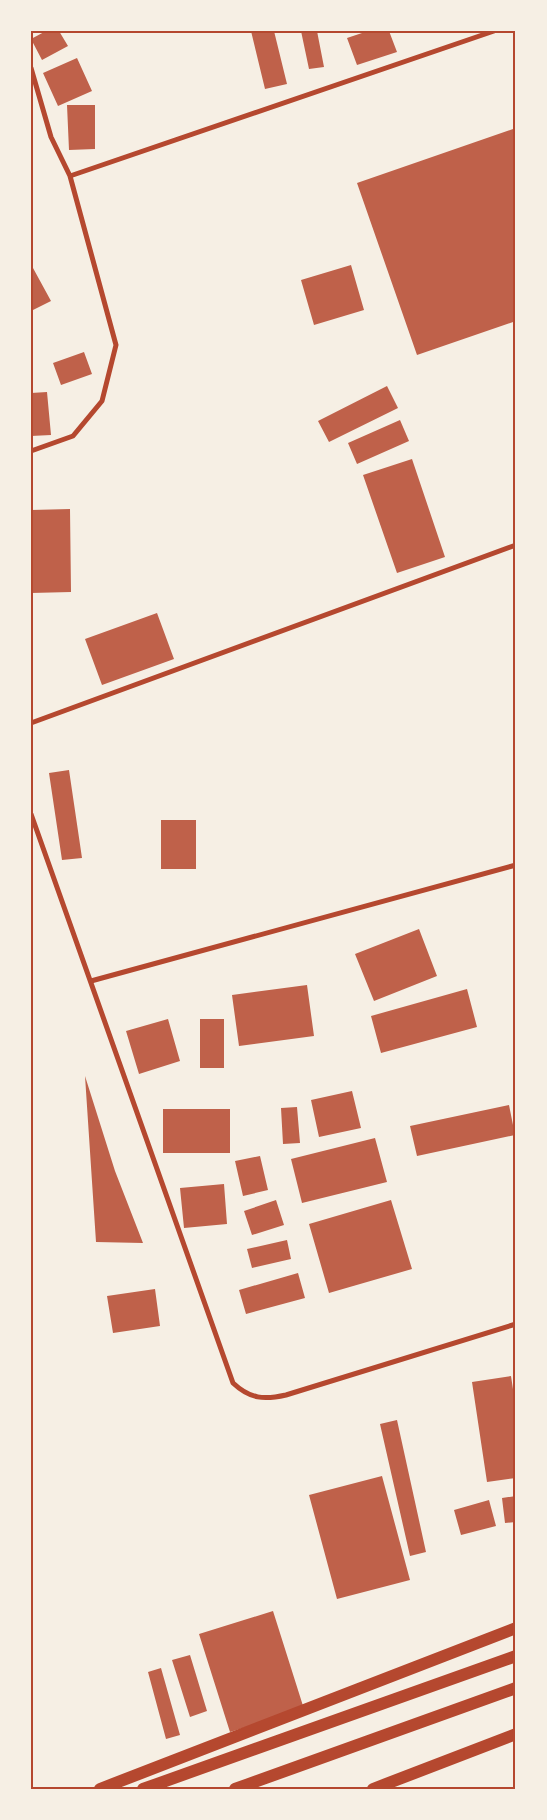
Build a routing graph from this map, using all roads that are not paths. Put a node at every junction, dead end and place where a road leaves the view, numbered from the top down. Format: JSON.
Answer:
{"nodes":[{"id":1,"x":494,"y":31,"type":"edge"},
{"id":2,"x":31,"y":68,"type":"edge"},
{"id":3,"x":70,"y":176,"type":"junction"},
{"id":4,"x":31,"y":451,"type":"edge"},
{"id":5,"x":516,"y":545,"type":"edge"},
{"id":6,"x":31,"y":723,"type":"edge"},
{"id":7,"x":31,"y":814,"type":"edge"},
{"id":8,"x":516,"y":865,"type":"edge"},
{"id":9,"x":91,"y":981,"type":"junction"},
{"id":10,"x":516,"y":1324,"type":"edge"},
{"id":11,"x":516,"y":1628,"type":"edge"},
{"id":12,"x":516,"y":1656,"type":"edge"},
{"id":13,"x":516,"y":1688,"type":"edge"},
{"id":14,"x":516,"y":1734,"type":"edge"},
{"id":15,"x":100,"y":1789,"type":"edge"},
{"id":16,"x":143,"y":1789,"type":"edge"},
{"id":17,"x":235,"y":1789,"type":"edge"},
{"id":18,"x":373,"y":1789,"type":"edge"}],
"edges":[{"from":1,"to":3,"type":"street"},
{"from":2,"to":3,"type":"street"},
{"from":3,"to":4,"type":"street"},
{"from":5,"to":6,"type":"street"},
{"from":7,"to":9,"type":"street"},
{"from":8,"to":9,"type":"street"},
{"from":9,"to":10,"type":"street"},
{"from":11,"to":15,"type":"main road"},
{"from":12,"to":16,"type":"main road"},
{"from":13,"to":17,"type":"main road"},
{"from":14,"to":18,"type":"main road"}]}
